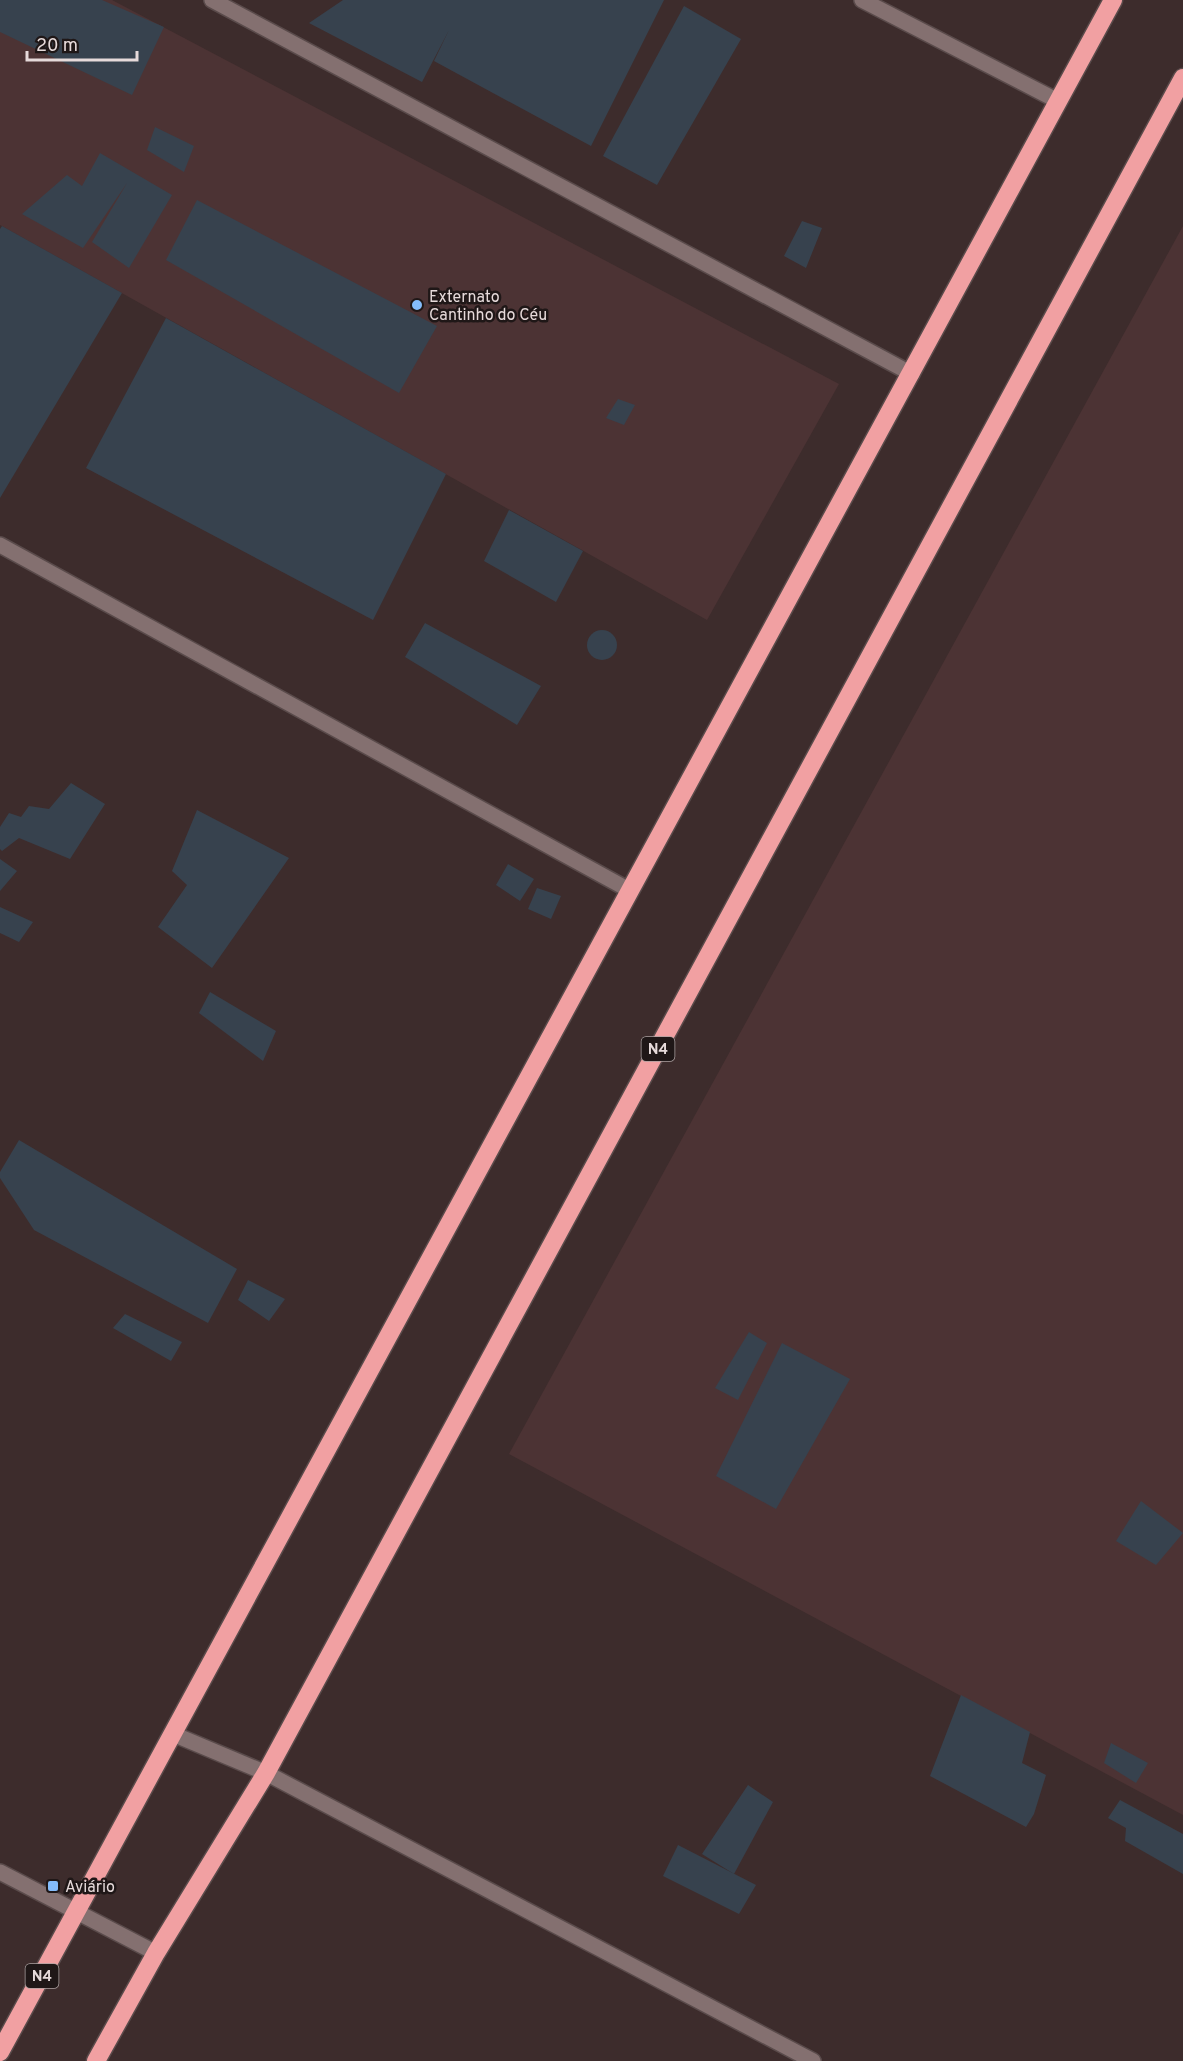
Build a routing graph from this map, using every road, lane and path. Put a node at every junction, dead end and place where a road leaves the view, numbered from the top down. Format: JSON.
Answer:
{"nodes":[{"id":1,"x":212,"y":0,"type":"edge"},
{"id":2,"x":862,"y":0,"type":"edge"},
{"id":3,"x":1113,"y":0,"type":"edge"},
{"id":4,"x":1183,"y":78,"type":"edge"},
{"id":5,"x":1058,"y":101,"type":"junction"},
{"id":6,"x":912,"y":374,"type":"junction"},
{"id":7,"x":0,"y":544,"type":"edge"},
{"id":8,"x":629,"y":890,"type":"junction"},
{"id":9,"x":173,"y":1734,"type":"junction"},
{"id":10,"x":266,"y":1773,"type":"junction"},
{"id":11,"x":0,"y":1872,"type":"edge"},
{"id":12,"x":77,"y":1913,"type":"junction"},
{"id":13,"x":156,"y":1953,"type":"junction"},
{"id":14,"x":0,"y":2052,"type":"edge"},
{"id":15,"x":96,"y":2061,"type":"edge"},
{"id":16,"x":813,"y":2061,"type":"edge"}],
"edges":[{"from":1,"to":6,"type":"street"},
{"from":2,"to":5,"type":"street"},
{"from":3,"to":5,"type":"highway","number":"N4"},
{"from":4,"to":10,"type":"highway","number":"N4"},
{"from":5,"to":6,"type":"highway","number":"N4"},
{"from":6,"to":8,"type":"highway","number":"N4"},
{"from":7,"to":8,"type":"street"},
{"from":8,"to":9,"type":"highway","number":"N4"},
{"from":9,"to":10,"type":"street"},
{"from":9,"to":12,"type":"highway","number":"N4"},
{"from":10,"to":13,"type":"highway","number":"N4"},
{"from":10,"to":16,"type":"street"},
{"from":11,"to":12,"type":"street"},
{"from":12,"to":13,"type":"street"},
{"from":12,"to":14,"type":"highway","number":"N4"},
{"from":13,"to":15,"type":"highway","number":"N4"}]}
